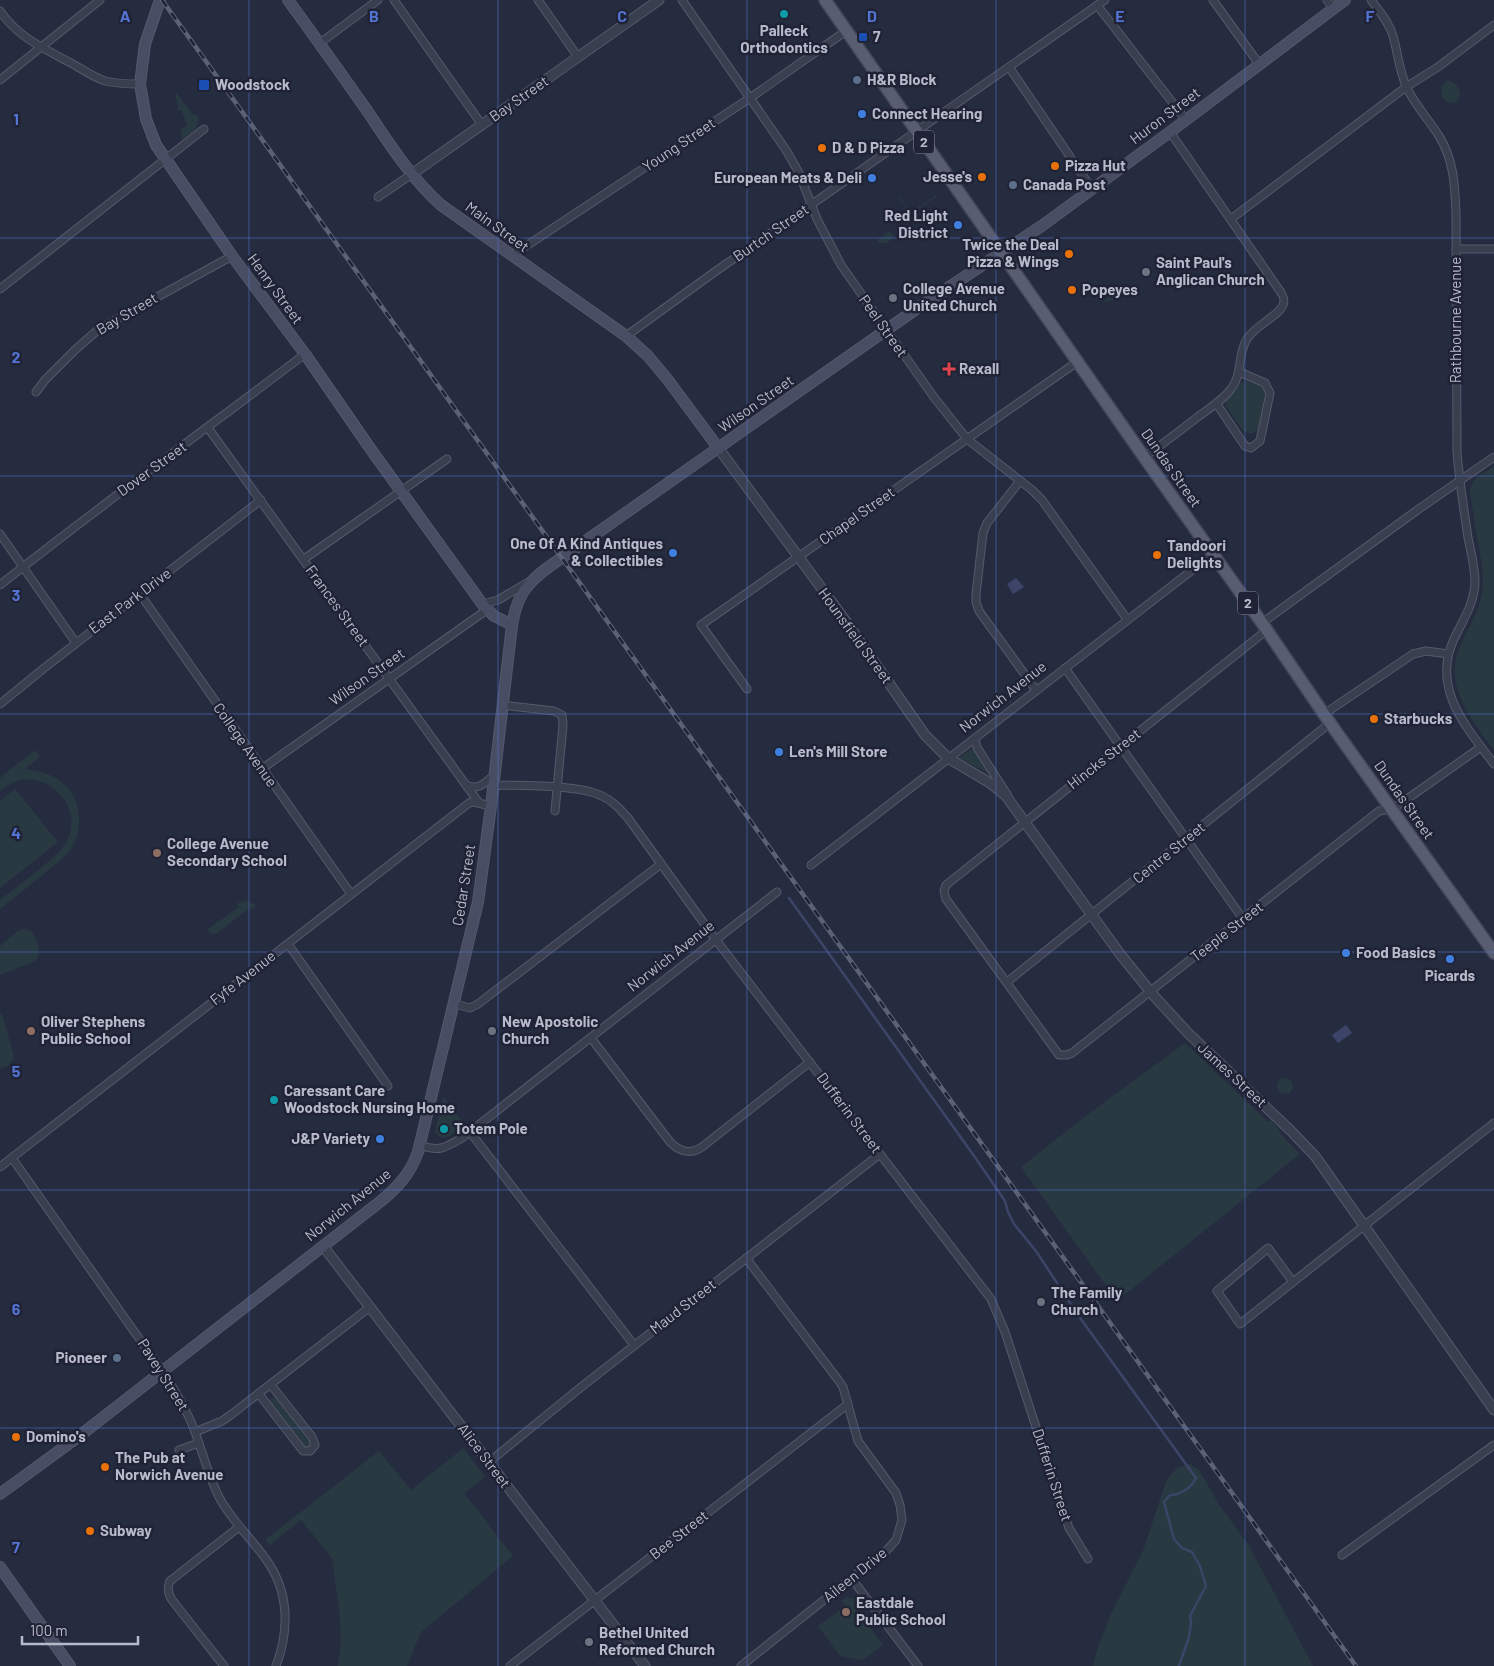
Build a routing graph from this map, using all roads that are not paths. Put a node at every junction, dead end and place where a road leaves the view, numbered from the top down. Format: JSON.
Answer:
{"nodes":[{"id":1,"x":100,"y":0,"type":"edge"},
{"id":2,"x":288,"y":0,"type":"edge"},
{"id":3,"x":378,"y":0,"type":"edge"},
{"id":4,"x":394,"y":0,"type":"edge"},
{"id":5,"x":538,"y":0,"type":"edge"},
{"id":6,"x":659,"y":0,"type":"edge"},
{"id":7,"x":682,"y":0,"type":"edge"},
{"id":8,"x":825,"y":0,"type":"edge"},
{"id":9,"x":1105,"y":0,"type":"edge"},
{"id":10,"x":1213,"y":0,"type":"edge"},
{"id":11,"x":1327,"y":0,"type":"edge"},
{"id":12,"x":1345,"y":0,"type":"edge"},
{"id":13,"x":1371,"y":0,"type":"edge"},
{"id":14,"x":159,"y":2,"type":"edge"},
{"id":15,"x":1097,"y":6,"type":"junction"},
{"id":16,"x":1334,"y":10,"type":"junction"},
{"id":17,"x":0,"y":11,"type":"edge"},
{"id":18,"x":1494,"y":25,"type":"edge"},
{"id":19,"x":846,"y":31,"type":"junction"},
{"id":20,"x":320,"y":43,"type":"junction"},
{"id":21,"x":42,"y":47,"type":"junction"},
{"id":22,"x":578,"y":57,"type":"junction"},
{"id":23,"x":1259,"y":64,"type":"junction"},
{"id":24,"x":1009,"y":67,"type":"junction"},
{"id":25,"x":0,"y":80,"type":"edge"},
{"id":26,"x":140,"y":84,"type":"junction"},
{"id":27,"x":1406,"y":87,"type":"junction"},
{"id":28,"x":750,"y":98,"type":"junction"},
{"id":29,"x":1186,"y":120,"type":"junction"},
{"id":30,"x":482,"y":125,"type":"junction"},
{"id":31,"x":204,"y":129,"type":"dead end"},
{"id":32,"x":916,"y":131,"type":"junction"},
{"id":33,"x":1170,"y":132,"type":"junction"},
{"id":34,"x":165,"y":160,"type":"junction"},
{"id":35,"x":412,"y":174,"type":"junction"},
{"id":36,"x":1092,"y":189,"type":"junction"},
{"id":37,"x":378,"y":198,"type":"dead end"},
{"id":38,"x":811,"y":205,"type":"junction"},
{"id":39,"x":1231,"y":219,"type":"junction"},
{"id":40,"x":1456,"y":249,"type":"junction"},
{"id":41,"x":1494,"y":249,"type":"edge"},
{"id":42,"x":1000,"y":253,"type":"junction"},
{"id":43,"x":232,"y":256,"type":"junction"},
{"id":44,"x":512,"y":256,"type":"junction"},
{"id":45,"x":0,"y":289,"type":"edge"},
{"id":46,"x":886,"y":330,"type":"junction"},
{"id":47,"x":626,"y":336,"type":"junction"},
{"id":48,"x":304,"y":354,"type":"junction"},
{"id":49,"x":1077,"y":362,"type":"junction"},
{"id":50,"x":1240,"y":372,"type":"junction"},
{"id":51,"x":36,"y":392,"type":"dead end"},
{"id":52,"x":1216,"y":403,"type":"junction"},
{"id":53,"x":208,"y":428,"type":"junction"},
{"id":54,"x":967,"y":439,"type":"junction"},
{"id":55,"x":718,"y":449,"type":"junction"},
{"id":56,"x":1144,"y":457,"type":"junction"},
{"id":57,"x":1494,"y":457,"type":"edge"},
{"id":58,"x":447,"y":459,"type":"dead end"},
{"id":59,"x":1020,"y":480,"type":"junction"},
{"id":60,"x":1459,"y":481,"type":"junction"},
{"id":61,"x":401,"y":491,"type":"junction"},
{"id":62,"x":261,"y":500,"type":"junction"},
{"id":63,"x":0,"y":534,"type":"edge"},
{"id":64,"x":1213,"y":554,"type":"junction"},
{"id":65,"x":798,"y":558,"type":"junction"},
{"id":66,"x":304,"y":559,"type":"junction"},
{"id":67,"x":23,"y":567,"type":"junction"},
{"id":68,"x":529,"y":582,"type":"junction"},
{"id":69,"x":0,"y":585,"type":"edge"},
{"id":70,"x":140,"y":594,"type":"junction"},
{"id":71,"x":485,"y":607,"type":"junction"},
{"id":72,"x":1127,"y":619,"type":"junction"},
{"id":73,"x":512,"y":625,"type":"junction"},
{"id":74,"x":1265,"y":626,"type":"junction"},
{"id":75,"x":76,"y":643,"type":"junction"},
{"id":76,"x":1448,"y":654,"type":"junction"},
{"id":77,"x":1065,"y":668,"type":"junction"},
{"id":78,"x":390,"y":679,"type":"junction"},
{"id":79,"x":747,"y":689,"type":"dead end"},
{"id":80,"x":1036,"y":690,"type":"junction"},
{"id":81,"x":0,"y":704,"type":"edge"},
{"id":82,"x":502,"y":705,"type":"junction"},
{"id":83,"x":1327,"y":719,"type":"junction"},
{"id":84,"x":974,"y":738,"type":"junction"},
{"id":85,"x":1121,"y":746,"type":"junction"},
{"id":86,"x":1482,"y":747,"type":"junction"},
{"id":87,"x":948,"y":758,"type":"junction"},
{"id":88,"x":1494,"y":764,"type":"edge"},
{"id":89,"x":263,"y":768,"type":"junction"},
{"id":90,"x":495,"y":774,"type":"junction"},
{"id":91,"x":466,"y":785,"type":"junction"},
{"id":92,"x":494,"y":786,"type":"junction"},
{"id":93,"x":557,"y":788,"type":"junction"},
{"id":94,"x":1011,"y":803,"type":"junction"},
{"id":95,"x":479,"y":804,"type":"junction"},
{"id":96,"x":491,"y":806,"type":"junction"},
{"id":97,"x":1392,"y":809,"type":"junction"},
{"id":98,"x":555,"y":811,"type":"dead end"},
{"id":99,"x":1025,"y":821,"type":"junction"},
{"id":100,"x":1186,"y":839,"type":"junction"},
{"id":101,"x":661,"y":864,"type":"junction"},
{"id":102,"x":811,"y":865,"type":"dead end"},
{"id":103,"x":777,"y":892,"type":"dead end"},
{"id":104,"x":352,"y":894,"type":"junction"},
{"id":105,"x":1092,"y":915,"type":"junction"},
{"id":106,"x":1244,"y":918,"type":"junction"},
{"id":107,"x":716,"y":940,"type":"junction"},
{"id":108,"x":288,"y":944,"type":"junction"},
{"id":109,"x":1494,"y":954,"type":"edge"},
{"id":110,"x":1007,"y":982,"type":"junction"},
{"id":111,"x":1151,"y":992,"type":"junction"},
{"id":112,"x":455,"y":1004,"type":"junction"},
{"id":113,"x":591,"y":1038,"type":"junction"},
{"id":114,"x":810,"y":1062,"type":"junction"},
{"id":115,"x":388,"y":1086,"type":"dead end"},
{"id":116,"x":1494,"y":1122,"type":"edge"},
{"id":117,"x":470,"y":1132,"type":"junction"},
{"id":118,"x":420,"y":1146,"type":"junction"},
{"id":119,"x":880,"y":1154,"type":"junction"},
{"id":120,"x":12,"y":1158,"type":"junction"},
{"id":121,"x":0,"y":1167,"type":"edge"},
{"id":122,"x":1364,"y":1225,"type":"junction"},
{"id":123,"x":323,"y":1246,"type":"junction"},
{"id":124,"x":746,"y":1258,"type":"junction"},
{"id":125,"x":1294,"y":1282,"type":"junction"},
{"id":126,"x":370,"y":1307,"type":"junction"},
{"id":127,"x":634,"y":1345,"type":"junction"},
{"id":128,"x":163,"y":1371,"type":"junction"},
{"id":129,"x":271,"y":1385,"type":"junction"},
{"id":130,"x":259,"y":1394,"type":"junction"},
{"id":131,"x":848,"y":1404,"type":"junction"},
{"id":132,"x":1494,"y":1410,"type":"edge"},
{"id":133,"x":195,"y":1432,"type":"junction"},
{"id":134,"x":199,"y":1443,"type":"junction"},
{"id":135,"x":1494,"y":1445,"type":"edge"},
{"id":136,"x":179,"y":1450,"type":"dead end"},
{"id":137,"x":489,"y":1462,"type":"junction"},
{"id":138,"x":0,"y":1494,"type":"edge"},
{"id":139,"x":239,"y":1527,"type":"junction"},
{"id":140,"x":1342,"y":1555,"type":"dead end"},
{"id":141,"x":1088,"y":1559,"type":"dead end"},
{"id":142,"x":0,"y":1567,"type":"edge"},
{"id":143,"x":852,"y":1579,"type":"junction"},
{"id":144,"x":595,"y":1601,"type":"junction"},
{"id":145,"x":70,"y":1666,"type":"edge"},
{"id":146,"x":224,"y":1666,"type":"edge"},
{"id":147,"x":276,"y":1666,"type":"edge"},
{"id":148,"x":510,"y":1666,"type":"edge"},
{"id":149,"x":645,"y":1666,"type":"edge"},
{"id":150,"x":741,"y":1666,"type":"edge"},
{"id":151,"x":918,"y":1666,"type":"edge"}],
"edges":[{"from":1,"to":21,"type":"street"},
{"from":2,"to":20,"type":"main road","name":"Main Street"},
{"from":3,"to":20,"type":"street"},
{"from":4,"to":30,"type":"street"},
{"from":5,"to":22,"type":"street"},
{"from":6,"to":22,"type":"street","name":"Bay Street"},
{"from":7,"to":28,"type":"street","name":"Peel Street"},
{"from":8,"to":19,"type":"main road","name":"Dundas Street","number":"2"},
{"from":9,"to":15,"type":"street","name":"Burtch Street"},
{"from":10,"to":23,"type":"street"},
{"from":11,"to":16,"type":"street"},
{"from":12,"to":16,"type":"main road","name":"Huron Street"},
{"from":13,"to":27,"type":"street","name":"Rathbourne Avenue"},
{"from":14,"to":26,"type":"main road","name":"Henry Street"},
{"from":15,"to":24,"type":"street","name":"Burtch Street"},
{"from":15,"to":29,"type":"street"},
{"from":16,"to":23,"type":"main road","name":"Huron Street"},
{"from":17,"to":21,"type":"street"},
{"from":18,"to":27,"type":"street"},
{"from":19,"to":28,"type":"street","name":"Young Street"},
{"from":19,"to":32,"type":"main road","name":"Dundas Street","number":"2"},
{"from":20,"to":35,"type":"main road","name":"Main Street"},
{"from":21,"to":25,"type":"street"},
{"from":21,"to":26,"type":"street"},
{"from":22,"to":30,"type":"street","name":"Bay Street"},
{"from":23,"to":29,"type":"main road","name":"Huron Street"},
{"from":24,"to":32,"type":"street","name":"Burtch Street"},
{"from":24,"to":36,"type":"street"},
{"from":26,"to":34,"type":"main road","name":"Henry Street"},
{"from":27,"to":39,"type":"street"},
{"from":27,"to":40,"type":"street","name":"Rathbourne Avenue"},
{"from":28,"to":38,"type":"street","name":"Peel Street"},
{"from":28,"to":44,"type":"street","name":"Young Street"},
{"from":29,"to":33,"type":"main road","name":"Huron Street"},
{"from":30,"to":35,"type":"street","name":"Bay Street"},
{"from":31,"to":34,"type":"street"},
{"from":32,"to":38,"type":"street","name":"Burtch Street"},
{"from":32,"to":42,"type":"main road","name":"Dundas Street","number":"2"},
{"from":33,"to":36,"type":"main road","name":"Huron Street"},
{"from":33,"to":39,"type":"street"},
{"from":34,"to":43,"type":"main road","name":"Henry Street"},
{"from":34,"to":45,"type":"street"},
{"from":35,"to":37,"type":"street","name":"Bay Street"},
{"from":35,"to":44,"type":"main road","name":"Main Street"},
{"from":36,"to":42,"type":"main road","name":"Huron Street"},
{"from":38,"to":46,"type":"street","name":"Peel Street"},
{"from":38,"to":47,"type":"street","name":"Burtch Street"},
{"from":39,"to":50,"type":"street"},
{"from":40,"to":41,"type":"street"},
{"from":40,"to":60,"type":"street","name":"Rathbourne Avenue"},
{"from":42,"to":46,"type":"main road","name":"Wilson Street"},
{"from":42,"to":49,"type":"main road","name":"Dundas Street","number":"2"},
{"from":43,"to":48,"type":"main road","name":"Henry Street"},
{"from":43,"to":51,"type":"street","name":"Bay Street"},
{"from":44,"to":47,"type":"main road","name":"Main Street"},
{"from":46,"to":54,"type":"street","name":"Peel Street"},
{"from":46,"to":55,"type":"main road","name":"Wilson Street"},
{"from":47,"to":55,"type":"main road","name":"Main Street"},
{"from":48,"to":53,"type":"street","name":"Dover Street"},
{"from":48,"to":61,"type":"main road","name":"Henry Street"},
{"from":49,"to":54,"type":"street","name":"Chapel Street"},
{"from":49,"to":56,"type":"main road","name":"Dundas Street","number":"2"},
{"from":50,"to":52,"type":"street"},
{"from":50,"to":52,"type":"street"},
{"from":52,"to":56,"type":"street"},
{"from":53,"to":62,"type":"street","name":"Frances Street"},
{"from":53,"to":67,"type":"street","name":"Dover Street"},
{"from":54,"to":59,"type":"street","name":"Peel Street"},
{"from":54,"to":65,"type":"street","name":"Chapel Street"},
{"from":55,"to":65,"type":"street","name":"Hounsfield Street"},
{"from":55,"to":68,"type":"main road","name":"Wilson Street"},
{"from":56,"to":64,"type":"main road","name":"Dundas Street","number":"2"},
{"from":57,"to":60,"type":"street","name":"Hincks Street"},
{"from":58,"to":61,"type":"street"},
{"from":59,"to":72,"type":"street","name":"Peel Street"},
{"from":59,"to":80,"type":"street"},
{"from":60,"to":74,"type":"street","name":"Hincks Street"},
{"from":60,"to":76,"type":"street","name":"Rathbourne Avenue"},
{"from":61,"to":66,"type":"street"},
{"from":61,"to":71,"type":"main road","name":"Henry Street"},
{"from":62,"to":66,"type":"street","name":"Frances Street"},
{"from":62,"to":70,"type":"street","name":"East Park Drive"},
{"from":63,"to":67,"type":"street"},
{"from":64,"to":72,"type":"street","name":"Norwich Avenue"},
{"from":64,"to":74,"type":"main road","name":"Dundas Street","number":"2"},
{"from":65,"to":79,"type":"street","name":"Chapel Street"},
{"from":65,"to":87,"type":"street","name":"Hounsfield Street"},
{"from":66,"to":78,"type":"street","name":"Frances Street"},
{"from":67,"to":69,"type":"street","name":"Dover Street"},
{"from":67,"to":75,"type":"street"},
{"from":68,"to":71,"type":"street","name":"Wilson Street"},
{"from":68,"to":73,"type":"main road","name":"Wilson Street"},
{"from":70,"to":75,"type":"street","name":"East Park Drive"},
{"from":70,"to":89,"type":"street","name":"College Avenue"},
{"from":71,"to":73,"type":"main road","name":"Henry Street"},
{"from":71,"to":78,"type":"street","name":"Wilson Street"},
{"from":72,"to":77,"type":"street","name":"Norwich Avenue"},
{"from":73,"to":82,"type":"main road","name":"Cedar Street"},
{"from":74,"to":83,"type":"main road","name":"Dundas Street","number":"2"},
{"from":74,"to":85,"type":"street","name":"Hincks Street"},
{"from":75,"to":81,"type":"street","name":"East Park Drive"},
{"from":76,"to":83,"type":"street","name":"Centre Street"},
{"from":76,"to":86,"type":"street"},
{"from":77,"to":80,"type":"street","name":"Norwich Avenue"},
{"from":77,"to":85,"type":"street"},
{"from":78,"to":89,"type":"street","name":"Wilson Street"},
{"from":78,"to":91,"type":"street","name":"Frances Street"},
{"from":80,"to":84,"type":"street","name":"Norwich Avenue"},
{"from":82,"to":90,"type":"main road","name":"Cedar Street"},
{"from":82,"to":93,"type":"street"},
{"from":83,"to":97,"type":"main road","name":"Dundas Street","number":"2"},
{"from":83,"to":100,"type":"street","name":"Centre Street"},
{"from":84,"to":87,"type":"street","name":"Norwich Avenue"},
{"from":84,"to":94,"type":"street","name":"James Street"},
{"from":85,"to":99,"type":"street","name":"Hincks Street"},
{"from":85,"to":100,"type":"street"},
{"from":86,"to":88,"type":"street"},
{"from":86,"to":97,"type":"street","name":"Teeple Street"},
{"from":87,"to":94,"type":"street","name":"Hounsfield Street"},
{"from":87,"to":102,"type":"street","name":"Norwich Avenue"},
{"from":89,"to":104,"type":"street","name":"College Avenue"},
{"from":90,"to":91,"type":"street"},
{"from":90,"to":92,"type":"main road","name":"Cedar Street"},
{"from":91,"to":95,"type":"street","name":"Frances Street"},
{"from":92,"to":93,"type":"street","name":"Dufferin Street"},
{"from":92,"to":96,"type":"main road","name":"Cedar Street"},
{"from":93,"to":98,"type":"street"},
{"from":93,"to":101,"type":"street","name":"Dufferin Street"},
{"from":94,"to":99,"type":"street","name":"James Street"},
{"from":95,"to":96,"type":"street"},
{"from":95,"to":104,"type":"street","name":"Fyfe Avenue"},
{"from":96,"to":112,"type":"main road","name":"Cedar Street"},
{"from":97,"to":106,"type":"street","name":"Teeple Street"},
{"from":97,"to":109,"type":"main road","name":"Dundas Street","number":"2"},
{"from":99,"to":105,"type":"street","name":"James Street"},
{"from":99,"to":110,"type":"street","name":"Hincks Street"},
{"from":100,"to":105,"type":"street","name":"Centre Street"},
{"from":100,"to":106,"type":"street"},
{"from":101,"to":107,"type":"street","name":"Dufferin Street"},
{"from":101,"to":112,"type":"street"},
{"from":103,"to":107,"type":"street","name":"Norwich Avenue"},
{"from":104,"to":108,"type":"street","name":"Fyfe Avenue"},
{"from":105,"to":110,"type":"street","name":"Centre Street"},
{"from":105,"to":111,"type":"street","name":"James Street"},
{"from":106,"to":111,"type":"street","name":"Teeple Street"},
{"from":107,"to":113,"type":"street","name":"Norwich Avenue"},
{"from":107,"to":114,"type":"street","name":"Dufferin Street"},
{"from":108,"to":115,"type":"street"},
{"from":108,"to":120,"type":"street","name":"Fyfe Avenue"},
{"from":110,"to":111,"type":"street","name":"Teeple Street"},
{"from":111,"to":122,"type":"street","name":"James Street"},
{"from":112,"to":118,"type":"main road","name":"Cedar Street"},
{"from":113,"to":114,"type":"street"},
{"from":113,"to":117,"type":"street","name":"Norwich Avenue"},
{"from":114,"to":119,"type":"street","name":"Dufferin Street"},
{"from":116,"to":122,"type":"street"},
{"from":117,"to":118,"type":"street","name":"Norwich Avenue"},
{"from":117,"to":127,"type":"street"},
{"from":118,"to":123,"type":"main road","name":"Norwich Avenue"},
{"from":119,"to":124,"type":"street","name":"Maud Street"},
{"from":119,"to":141,"type":"street","name":"Dufferin Street"},
{"from":120,"to":121,"type":"street","name":"Fyfe Avenue"},
{"from":120,"to":128,"type":"street","name":"Pavey Street"},
{"from":122,"to":125,"type":"street"},
{"from":122,"to":132,"type":"street","name":"James Street"},
{"from":123,"to":126,"type":"street","name":"Alice Street"},
{"from":123,"to":128,"type":"main road","name":"Norwich Avenue"},
{"from":124,"to":127,"type":"street","name":"Maud Street"},
{"from":124,"to":131,"type":"street","name":"Aileen Drive"},
{"from":125,"to":125,"type":"street"},
{"from":126,"to":129,"type":"street"},
{"from":126,"to":137,"type":"street","name":"Alice Street"},
{"from":127,"to":137,"type":"street","name":"Maud Street"},
{"from":128,"to":133,"type":"street","name":"Pavey Street"},
{"from":128,"to":138,"type":"main road","name":"Norwich Avenue"},
{"from":129,"to":130,"type":"street"},
{"from":129,"to":130,"type":"street"},
{"from":130,"to":133,"type":"street"},
{"from":131,"to":143,"type":"street","name":"Aileen Drive"},
{"from":131,"to":144,"type":"street","name":"Bee Street"},
{"from":133,"to":134,"type":"street","name":"Pavey Street"},
{"from":134,"to":136,"type":"street"},
{"from":134,"to":139,"type":"street","name":"Pavey Street"},
{"from":135,"to":140,"type":"street"},
{"from":137,"to":144,"type":"street","name":"Alice Street"},
{"from":139,"to":146,"type":"street"},
{"from":139,"to":147,"type":"street","name":"Pavey Street"},
{"from":142,"to":145,"type":"main road"},
{"from":143,"to":150,"type":"street","name":"Aileen Drive"},
{"from":143,"to":151,"type":"street"},
{"from":144,"to":148,"type":"street","name":"Bee Street"},
{"from":144,"to":149,"type":"street","name":"Alice Street"}]}
